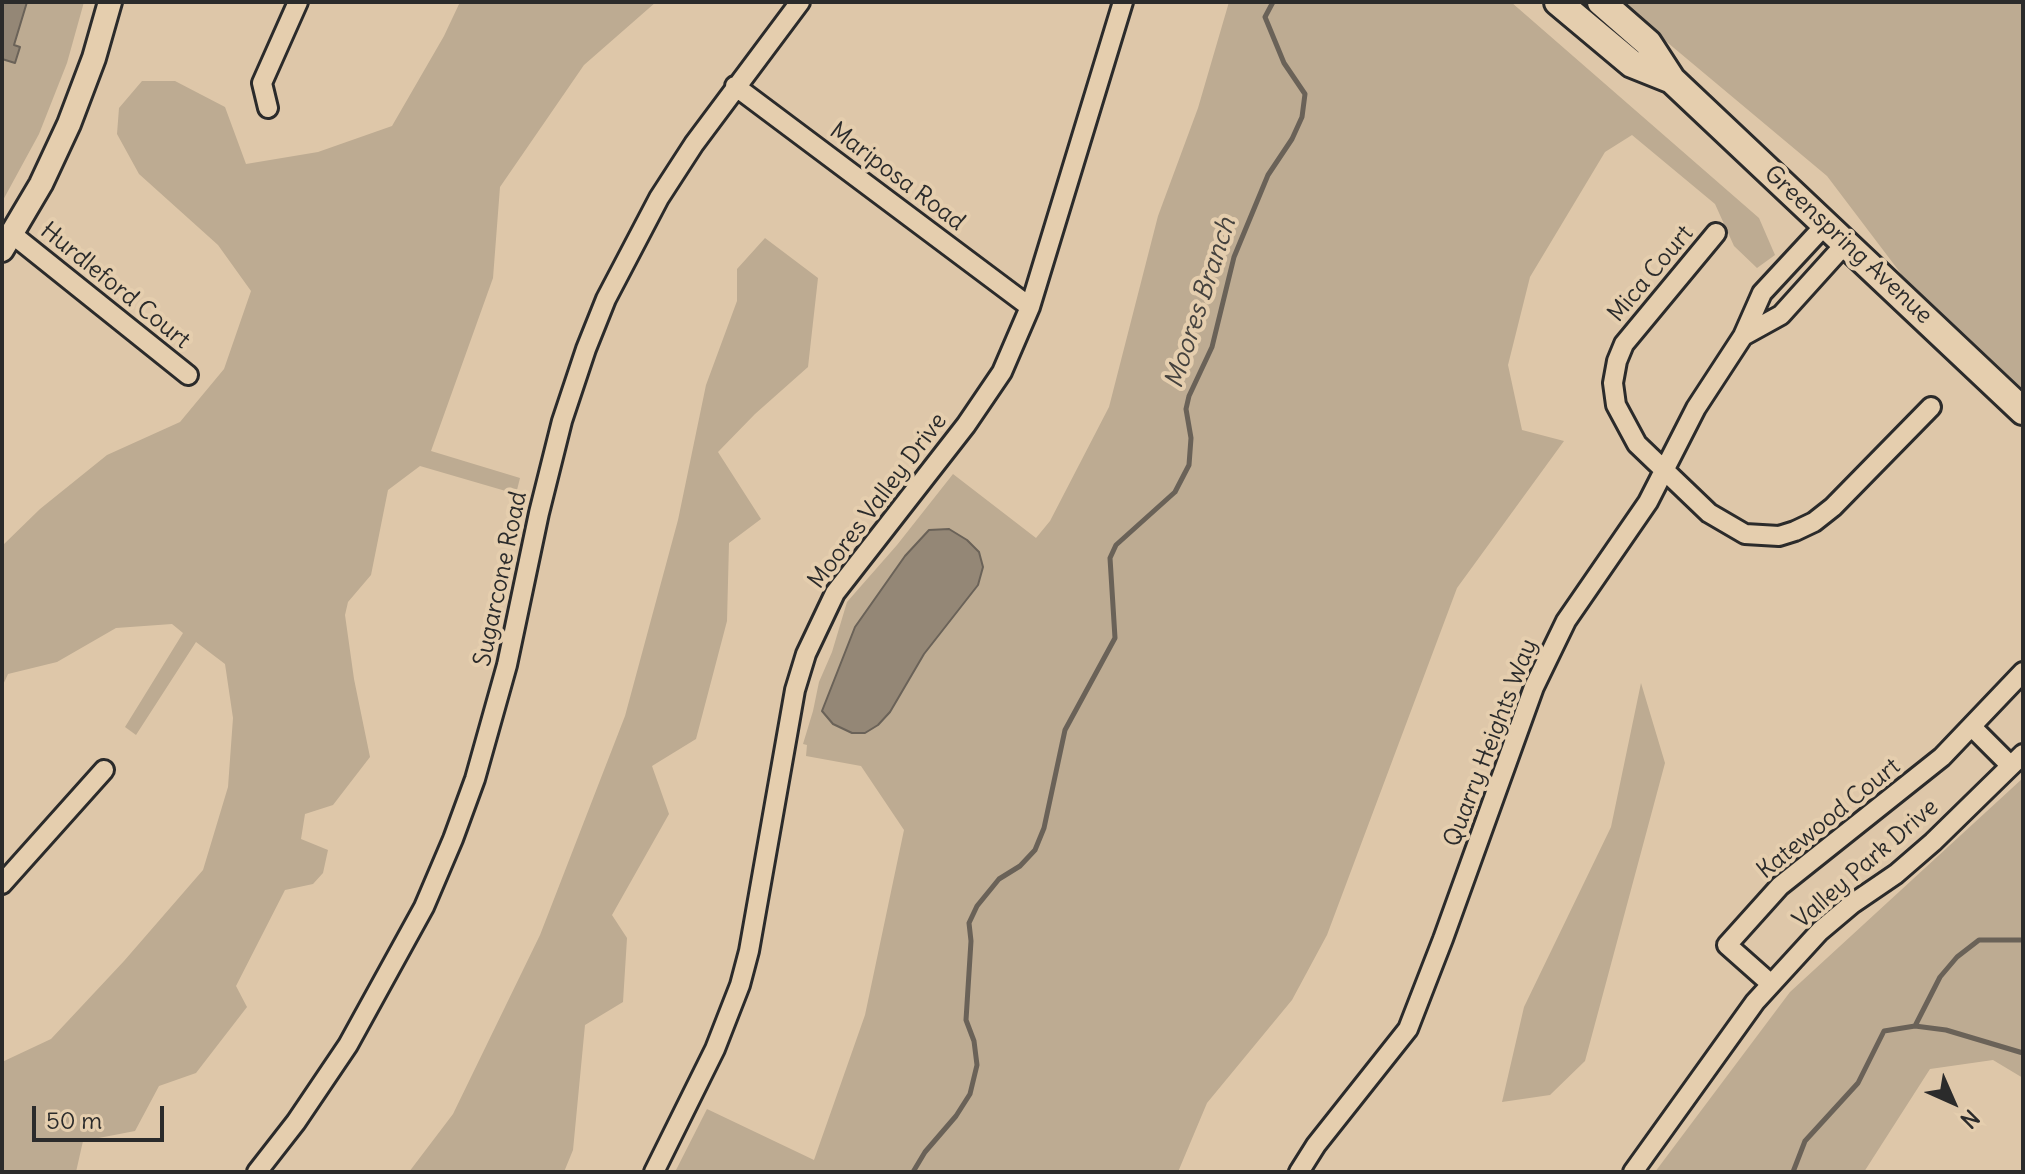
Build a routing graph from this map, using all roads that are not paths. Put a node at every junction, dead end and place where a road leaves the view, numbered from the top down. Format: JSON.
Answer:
{"nodes":[{"id":1,"x":110,"y":2,"type":"edge"},
{"id":2,"x":298,"y":2,"type":"edge"},
{"id":3,"x":800,"y":2,"type":"edge"},
{"id":4,"x":1123,"y":2,"type":"edge"},
{"id":5,"x":1558,"y":2,"type":"edge"},
{"id":6,"x":1601,"y":2,"type":"edge"},
{"id":7,"x":1672,"y":80,"type":"junction"},
{"id":8,"x":735,"y":86,"type":"junction"},
{"id":9,"x":268,"y":108,"type":"dead end"},
{"id":10,"x":1826,"y":224,"type":"junction"},
{"id":11,"x":1716,"y":233,"type":"dead end"},
{"id":12,"x":7,"y":242,"type":"edge"},
{"id":13,"x":1846,"y":243,"type":"junction"},
{"id":14,"x":1030,"y":307,"type":"junction"},
{"id":15,"x":1743,"y":336,"type":"junction"},
{"id":16,"x":188,"y":375,"type":"dead end"},
{"id":17,"x":1931,"y":407,"type":"dead end"},
{"id":18,"x":2023,"y":411,"type":"edge"},
{"id":19,"x":1664,"y":470,"type":"junction"},
{"id":20,"x":2023,"y":672,"type":"edge"},
{"id":21,"x":1972,"y":727,"type":"junction"},
{"id":22,"x":2016,"y":760,"type":"edge"},
{"id":23,"x":104,"y":770,"type":"dead end"},
{"id":24,"x":2,"y":884,"type":"edge"},
{"id":25,"x":1771,"y":984,"type":"junction"},
{"id":26,"x":257,"y":1172,"type":"edge"},
{"id":27,"x":654,"y":1172,"type":"edge"},
{"id":28,"x":1299,"y":1172,"type":"edge"},
{"id":29,"x":1633,"y":1172,"type":"edge"}],
"edges":[{"from":1,"to":12,"type":"street"},
{"from":2,"to":9,"type":"street"},
{"from":3,"to":8,"type":"street","name":"Sugarcone Road"},
{"from":4,"to":14,"type":"street","name":"Moores Valley Drive"},
{"from":5,"to":7,"type":"main road","name":"Greenspring Avenue"},
{"from":6,"to":7,"type":"main road","name":"Greenspring Avenue"},
{"from":7,"to":10,"type":"main road","name":"Greenspring Avenue"},
{"from":8,"to":14,"type":"street","name":"Mariposa Road"},
{"from":8,"to":26,"type":"street","name":"Sugarcone Road"},
{"from":10,"to":13,"type":"main road","name":"Greenspring Avenue"},
{"from":10,"to":15,"type":"street","name":"Quarry Heights Way"},
{"from":11,"to":19,"type":"street","name":"Mica Court"},
{"from":12,"to":16,"type":"street","name":"Hurdleford Court"},
{"from":13,"to":15,"type":"street","name":"Quarry Heights Way"},
{"from":13,"to":18,"type":"main road","name":"Greenspring Avenue"},
{"from":14,"to":27,"type":"street","name":"Moores Valley Drive"},
{"from":15,"to":19,"type":"street","name":"Quarry Heights Way"},
{"from":17,"to":19,"type":"street","name":"Mica Court"},
{"from":19,"to":28,"type":"street","name":"Quarry Heights Way"},
{"from":20,"to":21,"type":"street","name":"Katewood Court"},
{"from":21,"to":22,"type":"street"},
{"from":21,"to":25,"type":"street","name":"Katewood Court"},
{"from":22,"to":25,"type":"street","name":"Valley Park Drive"},
{"from":23,"to":24,"type":"street"},
{"from":25,"to":29,"type":"street","name":"Valley Park Drive"}]}
